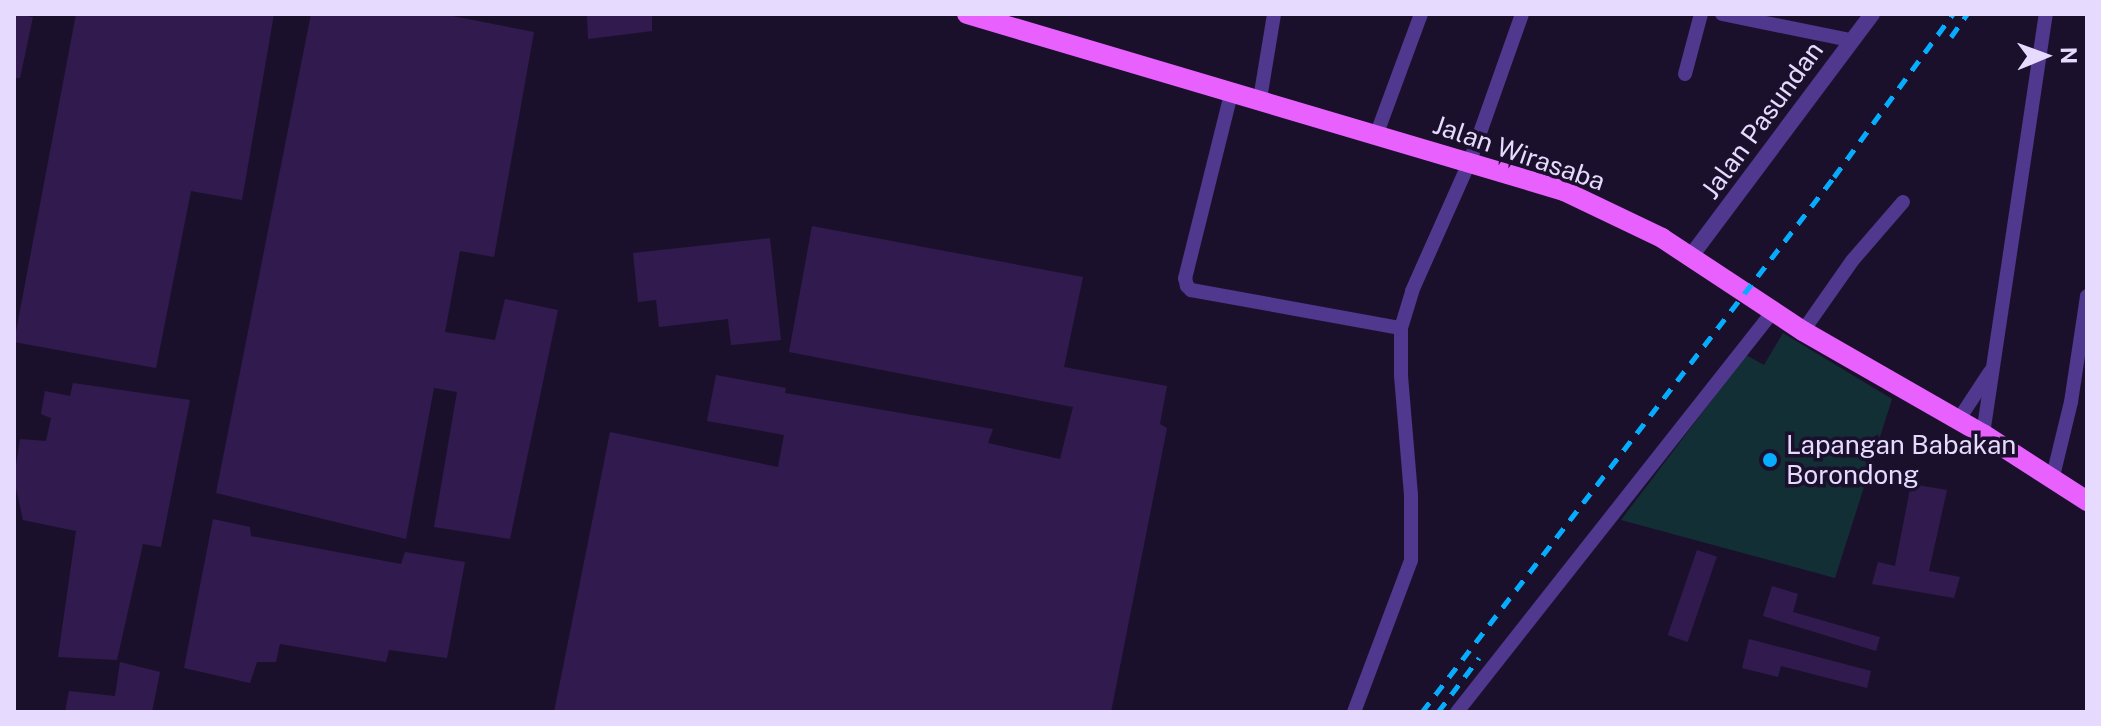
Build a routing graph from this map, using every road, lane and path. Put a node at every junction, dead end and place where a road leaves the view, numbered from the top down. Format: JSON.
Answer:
{"nodes":[{"id":1,"x":967,"y":14,"type":"edge"},
{"id":2,"x":1274,"y":14,"type":"edge"},
{"id":3,"x":1421,"y":14,"type":"edge"},
{"id":4,"x":1522,"y":14,"type":"edge"},
{"id":5,"x":1701,"y":14,"type":"edge"},
{"id":6,"x":1722,"y":14,"type":"edge"},
{"id":7,"x":1872,"y":14,"type":"edge"},
{"id":8,"x":2046,"y":14,"type":"edge"},
{"id":9,"x":1850,"y":40,"type":"junction"},
{"id":10,"x":1685,"y":74,"type":"dead end"},
{"id":11,"x":1232,"y":90,"type":"junction"},
{"id":12,"x":1260,"y":99,"type":"junction"},
{"id":13,"x":1377,"y":133,"type":"junction"},
{"id":14,"x":1470,"y":161,"type":"junction"},
{"id":15,"x":1903,"y":202,"type":"dead end"},
{"id":16,"x":1691,"y":256,"type":"junction"},
{"id":17,"x":2087,"y":296,"type":"edge"},
{"id":18,"x":1774,"y":310,"type":"junction"},
{"id":19,"x":1401,"y":328,"type":"junction"},
{"id":20,"x":1803,"y":331,"type":"junction"},
{"id":21,"x":1993,"y":368,"type":"junction"},
{"id":22,"x":1957,"y":422,"type":"junction"},
{"id":23,"x":1983,"y":434,"type":"junction"},
{"id":24,"x":2052,"y":480,"type":"junction"},
{"id":25,"x":2087,"y":501,"type":"edge"},
{"id":26,"x":1354,"y":712,"type":"edge"},
{"id":27,"x":1457,"y":712,"type":"edge"}],
"edges":[{"from":1,"to":11,"type":"main road","name":"Jalan Wirasaba"},
{"from":2,"to":12,"type":"street"},
{"from":3,"to":13,"type":"street"},
{"from":4,"to":14,"type":"street"},
{"from":5,"to":10,"type":"street"},
{"from":6,"to":9,"type":"street"},
{"from":7,"to":9,"type":"street","name":"Jalan Pasundan"},
{"from":8,"to":21,"type":"street"},
{"from":9,"to":16,"type":"street","name":"Jalan Pasundan"},
{"from":11,"to":12,"type":"main road","name":"Jalan Wirasaba"},
{"from":11,"to":19,"type":"street"},
{"from":12,"to":13,"type":"main road","name":"Jalan Wirasaba"},
{"from":13,"to":14,"type":"main road","name":"Jalan Wirasaba"},
{"from":14,"to":16,"type":"main road","name":"Jalan Wirasaba"},
{"from":14,"to":19,"type":"street"},
{"from":15,"to":20,"type":"street"},
{"from":16,"to":18,"type":"main road","name":"Jalan Wirasaba"},
{"from":17,"to":24,"type":"street"},
{"from":18,"to":20,"type":"main road","name":"Jalan Wirasaba"},
{"from":18,"to":27,"type":"street"},
{"from":19,"to":26,"type":"street"},
{"from":20,"to":22,"type":"main road","name":"Jalan Wirasaba"},
{"from":21,"to":22,"type":"street"},
{"from":21,"to":23,"type":"street"},
{"from":22,"to":23,"type":"main road","name":"Jalan Wirasaba"},
{"from":23,"to":24,"type":"main road","name":"Jalan Wirasaba"},
{"from":24,"to":25,"type":"main road","name":"Jalan Wirasaba"}]}
